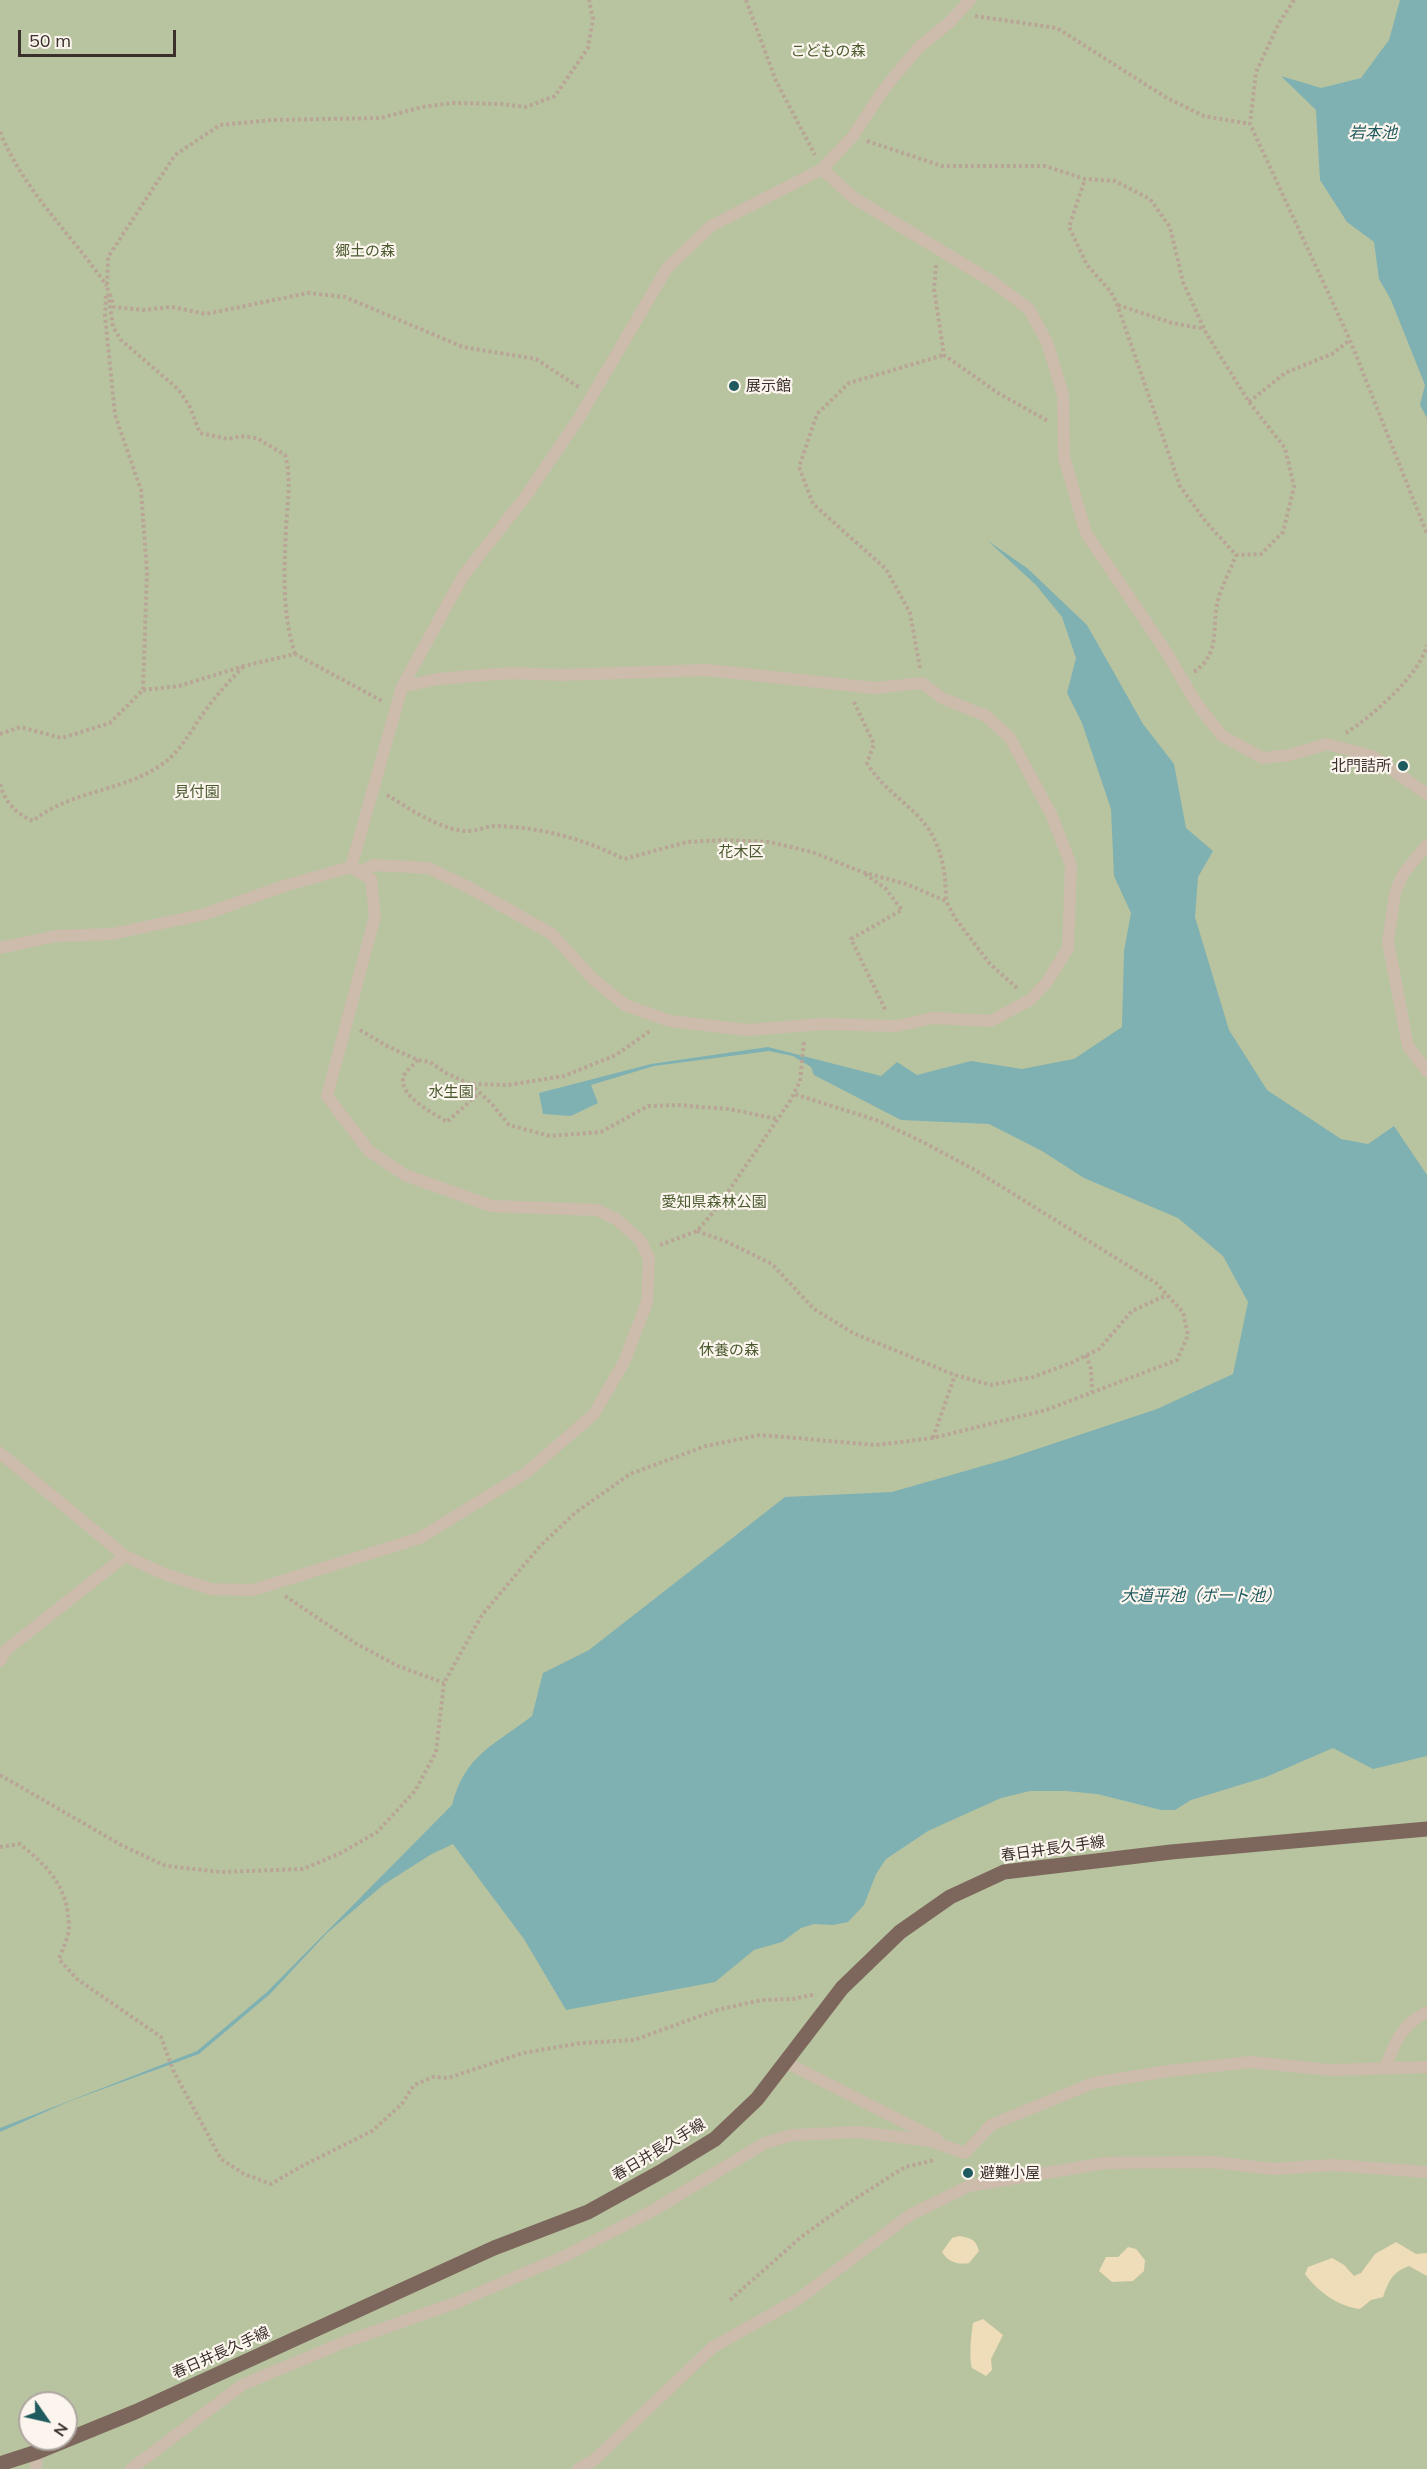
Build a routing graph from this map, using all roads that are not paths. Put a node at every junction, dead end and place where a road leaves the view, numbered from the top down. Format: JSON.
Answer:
{"nodes":[{"id":1,"x":970,"y":0,"type":"edge"},
{"id":2,"x":822,"y":169,"type":"junction"},
{"id":3,"x":402,"y":687,"type":"junction"},
{"id":4,"x":1427,"y":794,"type":"edge"},
{"id":5,"x":1427,"y":845,"type":"edge"},
{"id":6,"x":355,"y":869,"type":"junction"},
{"id":7,"x":0,"y":948,"type":"edge"},
{"id":8,"x":1427,"y":1071,"type":"edge"},
{"id":9,"x":0,"y":1453,"type":"edge"},
{"id":10,"x":126,"y":1556,"type":"junction"},
{"id":11,"x":0,"y":1661,"type":"edge"},
{"id":12,"x":1427,"y":1829,"type":"edge"},
{"id":13,"x":1427,"y":2012,"type":"edge"},
{"id":14,"x":787,"y":2063,"type":"junction"},
{"id":15,"x":1427,"y":2067,"type":"edge"},
{"id":16,"x":1385,"y":2068,"type":"junction"},
{"id":17,"x":965,"y":2153,"type":"junction"},
{"id":18,"x":1427,"y":2172,"type":"edge"},
{"id":19,"x":37,"y":2452,"type":"junction"},
{"id":20,"x":0,"y":2464,"type":"edge"},
{"id":21,"x":36,"y":2469,"type":"edge"},
{"id":22,"x":131,"y":2469,"type":"edge"},
{"id":23,"x":578,"y":2469,"type":"edge"}],
"edges":[{"from":1,"to":2,"type":"lane"},
{"from":2,"to":3,"type":"lane"},
{"from":2,"to":4,"type":"lane"},
{"from":3,"to":6,"type":"lane"},
{"from":3,"to":6,"type":"lane"},
{"from":5,"to":8,"type":"lane"},
{"from":6,"to":7,"type":"lane"},
{"from":6,"to":10,"type":"lane"},
{"from":9,"to":10,"type":"lane"},
{"from":10,"to":11,"type":"lane"},
{"from":12,"to":14,"type":"main road","name":"春日井長久手線"},
{"from":13,"to":16,"type":"lane"},
{"from":14,"to":17,"type":"lane"},
{"from":14,"to":19,"type":"main road","name":"春日井長久手線"},
{"from":15,"to":16,"type":"lane"},
{"from":16,"to":17,"type":"lane"},
{"from":17,"to":22,"type":"lane"},
{"from":18,"to":23,"type":"lane"},
{"from":19,"to":20,"type":"main road","name":"春日井長久手線"},
{"from":19,"to":21,"type":"lane"}]}
